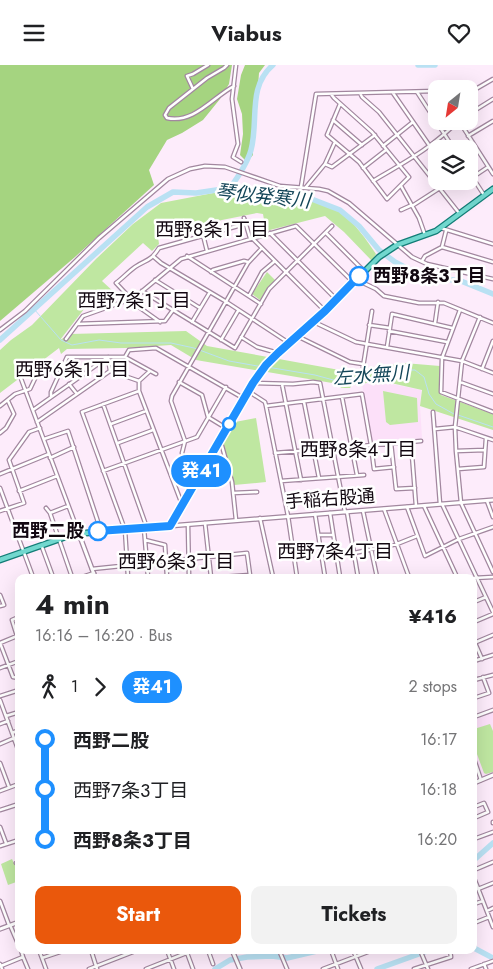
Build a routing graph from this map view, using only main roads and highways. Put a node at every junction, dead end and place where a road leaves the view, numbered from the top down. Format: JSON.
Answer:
{"nodes":[{"id":1,"x":493,"y":189,"type":"edge"},
{"id":2,"x":0,"y":559,"type":"edge"}],
"edges":[{"from":1,"to":2,"type":"main road"}]}
